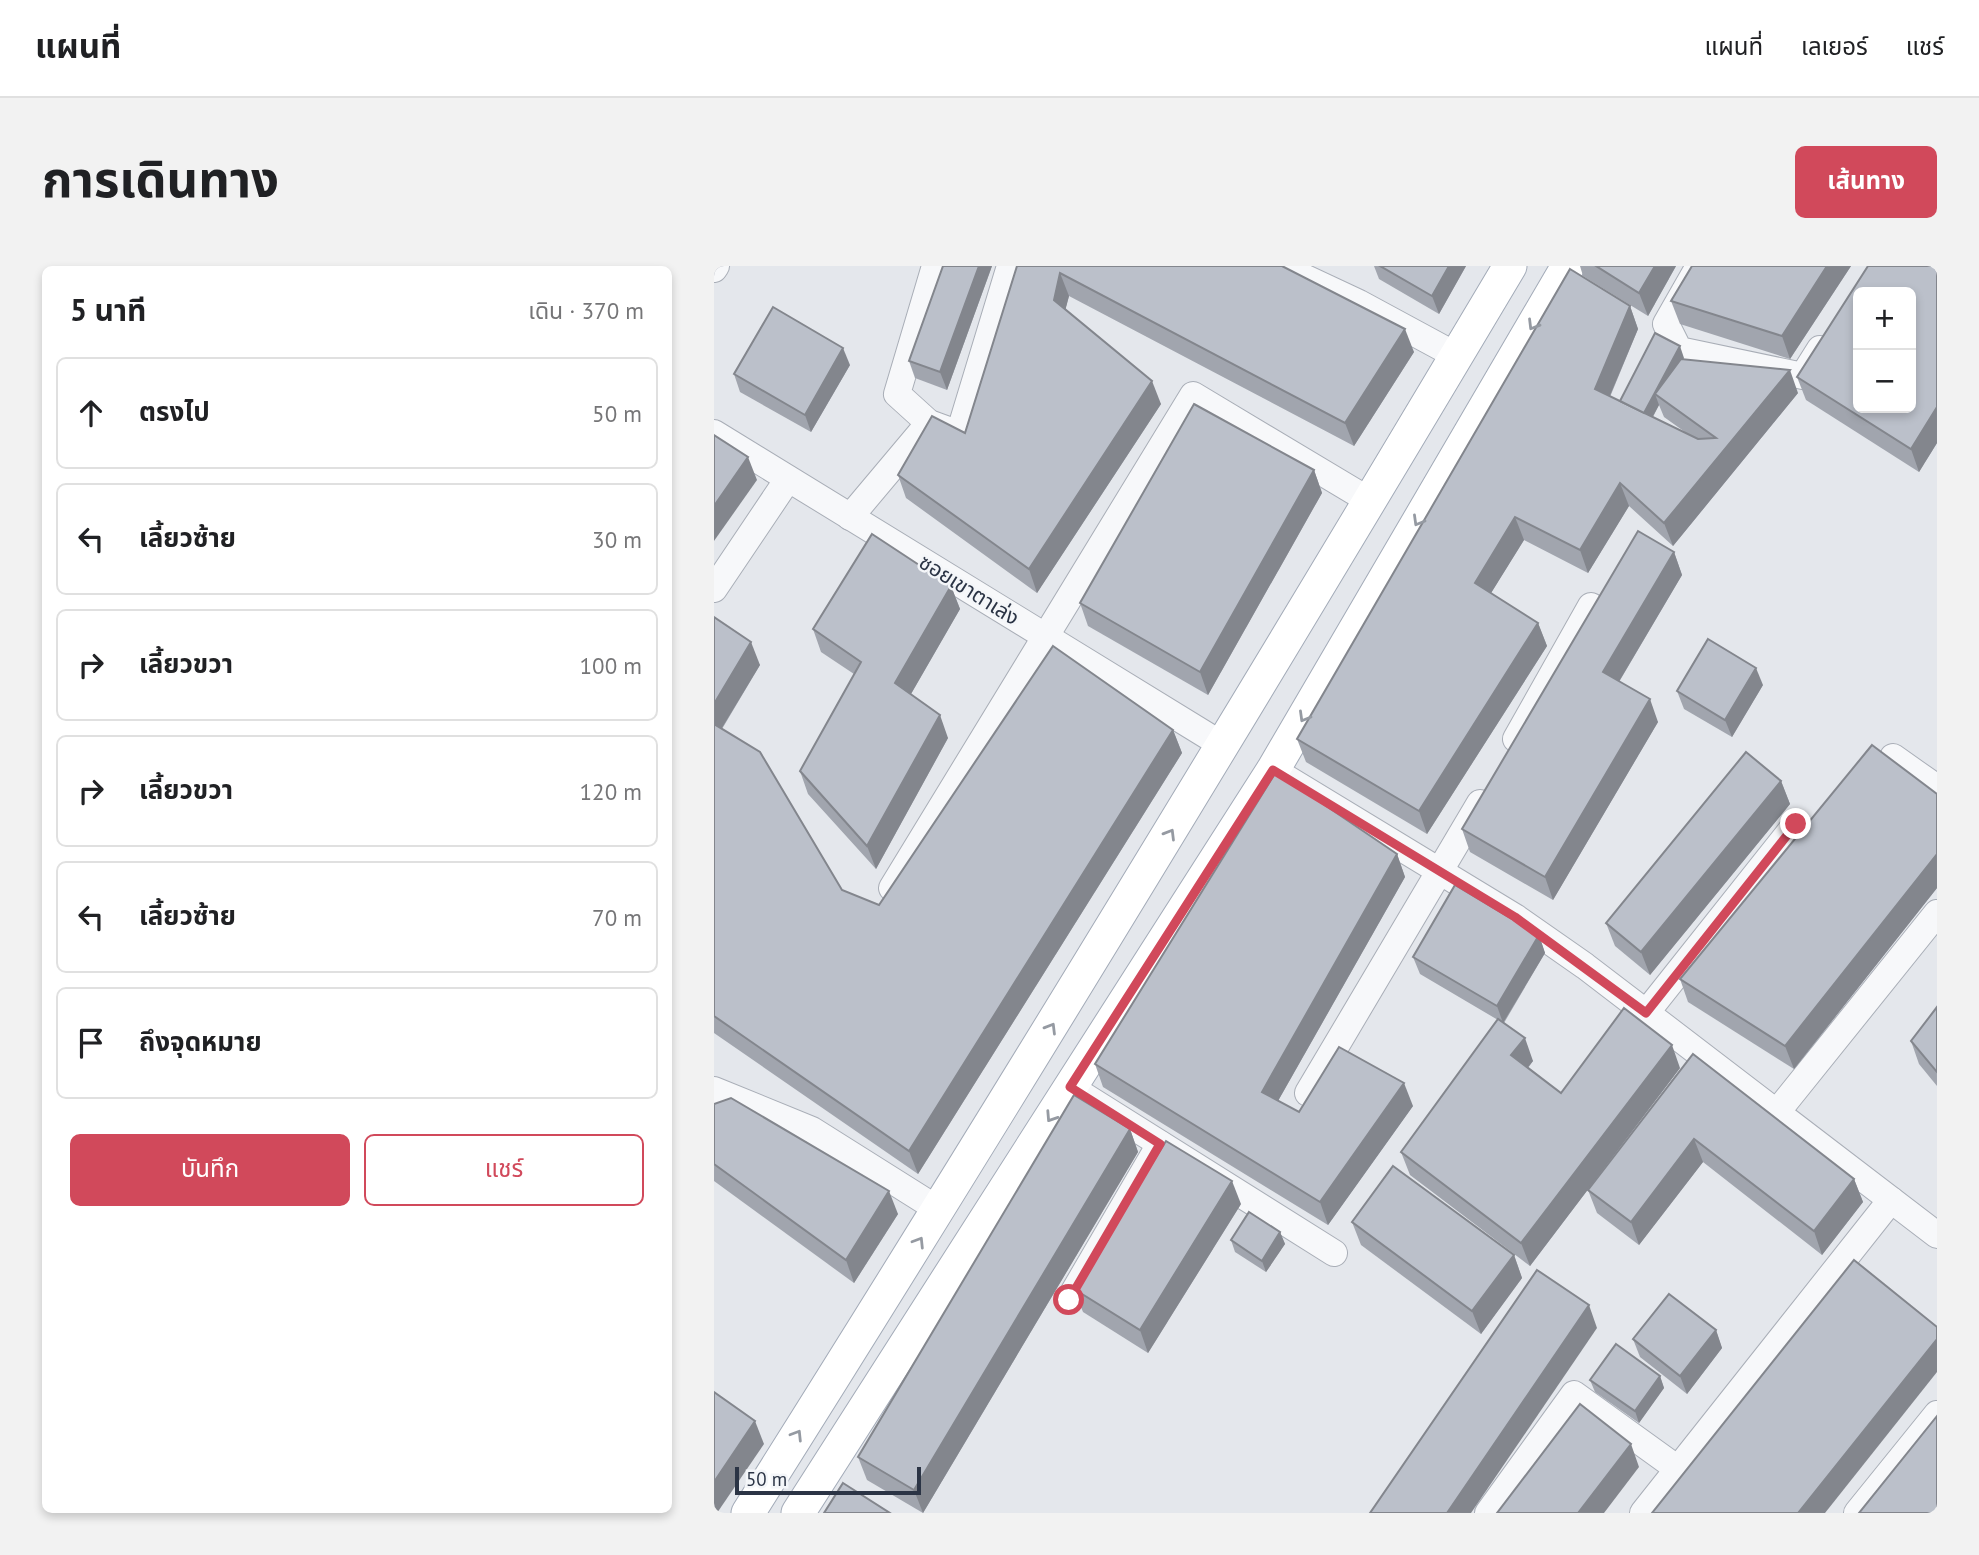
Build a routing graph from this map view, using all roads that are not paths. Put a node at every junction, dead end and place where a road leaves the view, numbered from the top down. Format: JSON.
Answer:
{"nodes":[{"id":1,"x":935,"y":266,"type":"edge"},
{"id":2,"x":1010,"y":266,"type":"edge"},
{"id":3,"x":1280,"y":266,"type":"edge"},
{"id":4,"x":1510,"y":266,"type":"edge"},
{"id":5,"x":1568,"y":266,"type":"edge"},
{"id":6,"x":1699,"y":266,"type":"edge"},
{"id":7,"x":1831,"y":332,"type":"edge"},
{"id":8,"x":1457,"y":356,"type":"junction"},
{"id":9,"x":929,"y":423,"type":"junction"},
{"id":10,"x":714,"y":433,"type":"edge"},
{"id":11,"x":788,"y":479,"type":"junction"},
{"id":12,"x":1370,"y":501,"type":"junction"},
{"id":13,"x":850,"y":517,"type":"junction"},
{"id":14,"x":714,"y":589,"type":"edge"},
{"id":15,"x":1591,"y":606,"type":"edge"},
{"id":16,"x":1046,"y":637,"type":"junction"},
{"id":17,"x":1224,"y":746,"type":"junction"},
{"id":18,"x":1893,"y":757,"type":"edge"},
{"id":19,"x":1273,"y":770,"type":"junction"},
{"id":20,"x":1937,"y":788,"type":"edge"},
{"id":21,"x":1796,"y":824,"type":"dead end"},
{"id":22,"x":1441,"y":872,"type":"junction"},
{"id":23,"x":882,"y":905,"type":"edge"},
{"id":24,"x":1937,"y":914,"type":"edge"},
{"id":25,"x":1646,"y":1013,"type":"junction"},
{"id":26,"x":1070,"y":1087,"type":"junction"},
{"id":27,"x":714,"y":1090,"type":"edge"},
{"id":28,"x":1308,"y":1093,"type":"edge"},
{"id":29,"x":1777,"y":1112,"type":"junction"},
{"id":30,"x":1160,"y":1144,"type":"junction"},
{"id":31,"x":1891,"y":1200,"type":"junction"},
{"id":32,"x":939,"y":1210,"type":"junction"},
{"id":33,"x":1937,"y":1235,"type":"edge"},
{"id":34,"x":1334,"y":1253,"type":"dead end"},
{"id":35,"x":1069,"y":1300,"type":"dead end"},
{"id":36,"x":1937,"y":1414,"type":"edge"},
{"id":37,"x":1678,"y":1469,"type":"junction"},
{"id":38,"x":748,"y":1513,"type":"edge"},
{"id":39,"x":797,"y":1513,"type":"edge"},
{"id":40,"x":1488,"y":1513,"type":"edge"},
{"id":41,"x":1643,"y":1513,"type":"edge"},
{"id":42,"x":1857,"y":1513,"type":"edge"}],
"edges":[{"from":1,"to":9,"type":"street"},
{"from":2,"to":9,"type":"street"},
{"from":3,"to":8,"type":"street"},
{"from":4,"to":8,"type":"main road"},
{"from":5,"to":19,"type":"main road","one_way":true},
{"from":6,"to":7,"type":"street"},
{"from":8,"to":12,"type":"main road"},
{"from":9,"to":13,"type":"street"},
{"from":10,"to":11,"type":"street","name":"ซอยเขาตาเล่ง"},
{"from":11,"to":13,"type":"street","name":"ซอยเขาตาเล่ง"},
{"from":11,"to":14,"type":"street"},
{"from":12,"to":16,"type":"street"},
{"from":12,"to":17,"type":"main road"},
{"from":13,"to":16,"type":"street","name":"ซอยเขาตาเล่ง"},
{"from":15,"to":22,"type":"street"},
{"from":16,"to":17,"type":"street","name":"ซอยเขาตาเล่ง"},
{"from":16,"to":23,"type":"street"},
{"from":32,"to":17,"type":"main road","one_way":true},
{"from":18,"to":20,"type":"street"},
{"from":19,"to":22,"type":"street"},
{"from":19,"to":26,"type":"main road"},
{"from":21,"to":25,"type":"street"},
{"from":22,"to":25,"type":"street"},
{"from":22,"to":28,"type":"street"},
{"from":24,"to":29,"type":"street"},
{"from":25,"to":29,"type":"street"},
{"from":26,"to":30,"type":"street"},
{"from":26,"to":39,"type":"main road","one_way":true},
{"from":27,"to":32,"type":"street"},
{"from":29,"to":31,"type":"street"},
{"from":30,"to":34,"type":"street"},
{"from":30,"to":35,"type":"street"},
{"from":31,"to":33,"type":"street"},
{"from":31,"to":37,"type":"street"},
{"from":38,"to":32,"type":"main road","one_way":true},
{"from":36,"to":42,"type":"street"},
{"from":37,"to":40,"type":"street"},
{"from":37,"to":41,"type":"street"}]}
